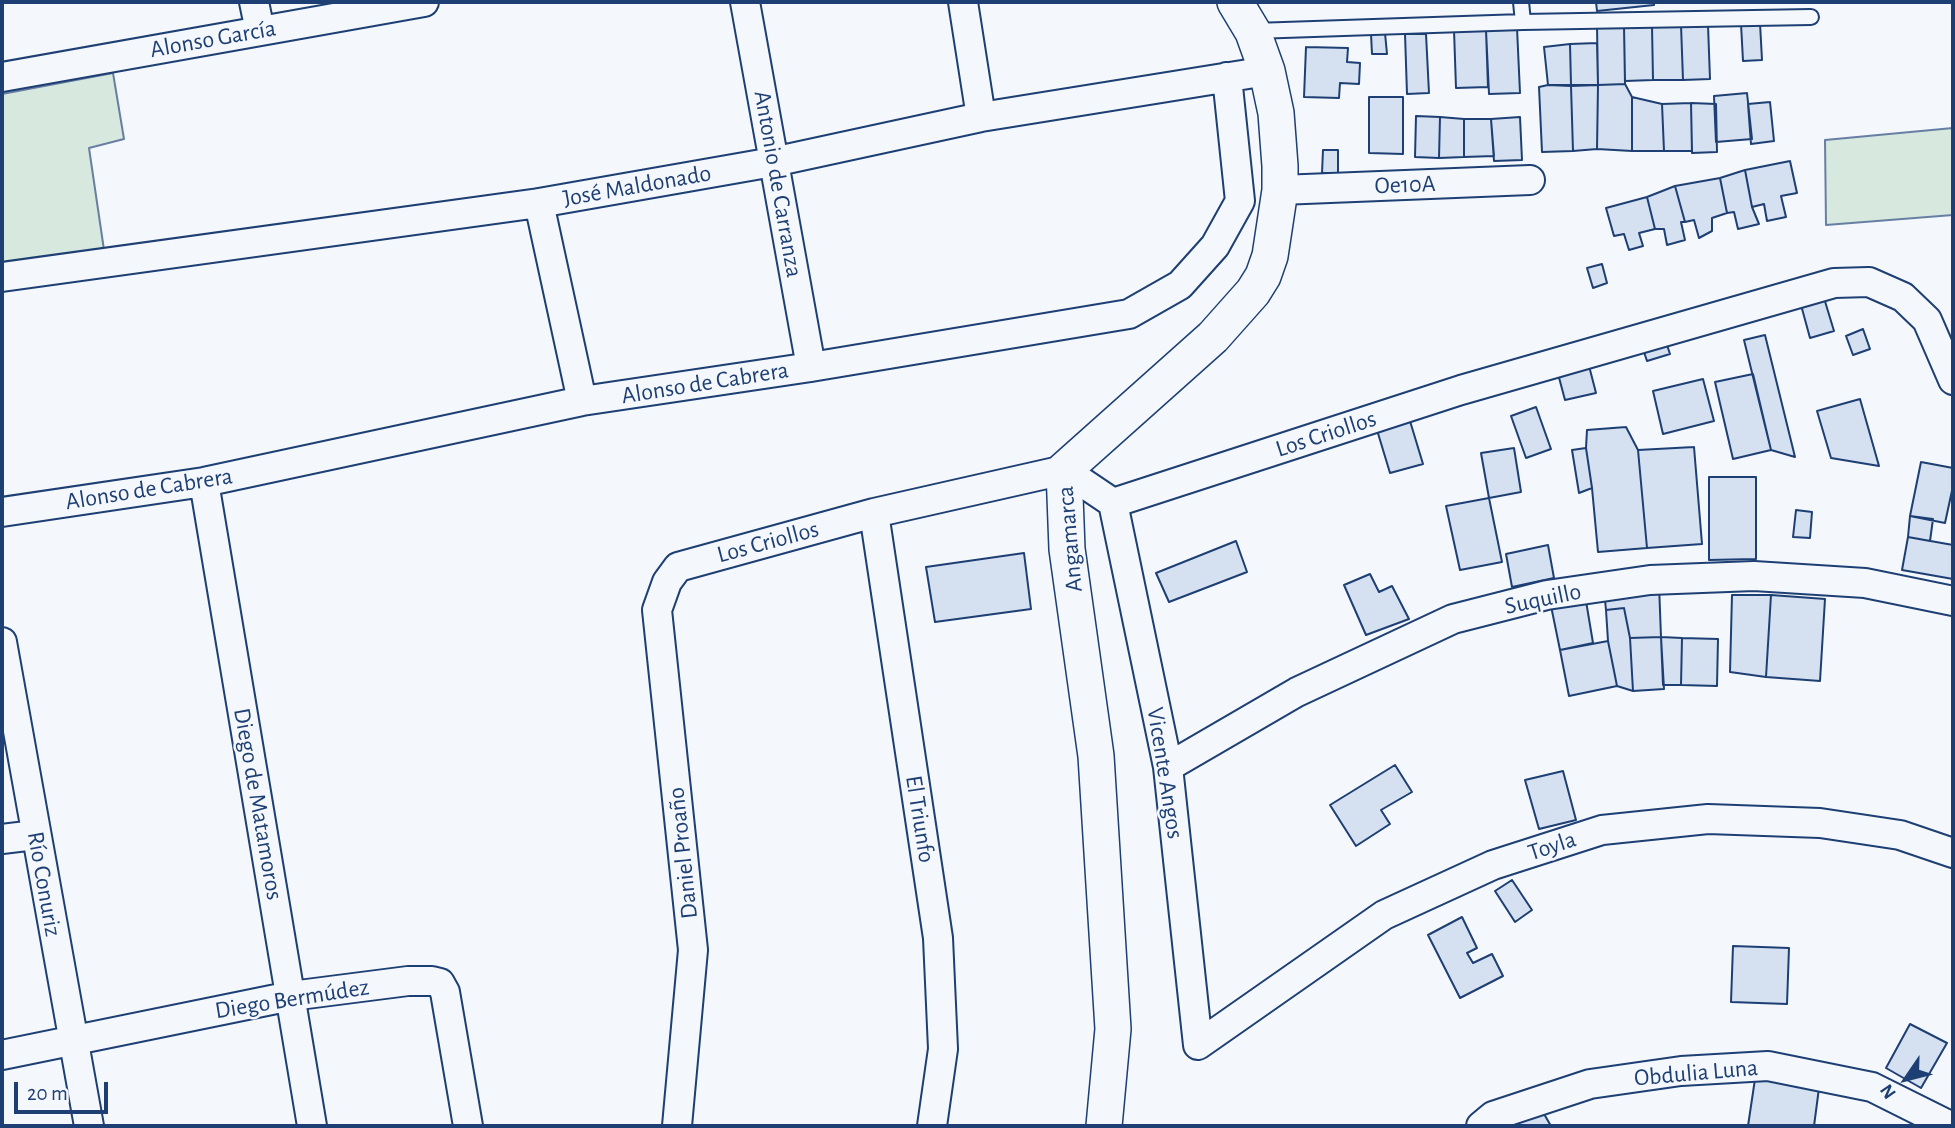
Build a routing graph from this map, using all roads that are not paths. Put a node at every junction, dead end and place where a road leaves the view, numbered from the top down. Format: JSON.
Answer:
{"nodes":[{"id":1,"x":254,"y":2,"type":"edge"},
{"id":2,"x":424,"y":2,"type":"edge"},
{"id":3,"x":745,"y":2,"type":"edge"},
{"id":4,"x":963,"y":2,"type":"edge"},
{"id":5,"x":1235,"y":2,"type":"edge"},
{"id":6,"x":1521,"y":2,"type":"edge"},
{"id":7,"x":1811,"y":18,"type":"dead end"},
{"id":8,"x":1523,"y":22,"type":"junction"},
{"id":9,"x":260,"y":31,"type":"junction"},
{"id":10,"x":1253,"y":32,"type":"junction"},
{"id":11,"x":1268,"y":71,"type":"junction"},
{"id":12,"x":2,"y":77,"type":"edge"},
{"id":13,"x":1227,"y":78,"type":"junction"},
{"id":14,"x":982,"y":117,"type":"junction"},
{"id":15,"x":773,"y":162,"type":"junction"},
{"id":16,"x":1530,"y":180,"type":"dead end"},
{"id":17,"x":1280,"y":190,"type":"junction"},
{"id":18,"x":539,"y":203,"type":"junction"},
{"id":19,"x":2,"y":277,"type":"edge"},
{"id":20,"x":811,"y":367,"type":"junction"},
{"id":21,"x":1953,"y":380,"type":"edge"},
{"id":22,"x":583,"y":401,"type":"junction"},
{"id":23,"x":1064,"y":470,"type":"junction"},
{"id":24,"x":204,"y":482,"type":"junction"},
{"id":25,"x":1114,"y":503,"type":"junction"},
{"id":26,"x":2,"y":512,"type":"edge"},
{"id":27,"x":874,"y":513,"type":"junction"},
{"id":28,"x":667,"y":582,"type":"joint"},
{"id":29,"x":1953,"y":601,"type":"edge"},
{"id":30,"x":2,"y":642,"type":"edge"},
{"id":31,"x":1168,"y":767,"type":"junction"},
{"id":32,"x":35,"y":835,"type":"junction"},
{"id":33,"x":2,"y":839,"type":"edge"},
{"id":34,"x":1953,"y":853,"type":"edge"},
{"id":35,"x":290,"y":996,"type":"junction"},
{"id":36,"x":73,"y":1041,"type":"junction"},
{"id":37,"x":1198,"y":1045,"type":"joint"},
{"id":38,"x":2,"y":1055,"type":"edge"},
{"id":39,"x":89,"y":1126,"type":"edge"},
{"id":40,"x":312,"y":1126,"type":"edge"},
{"id":41,"x":468,"y":1126,"type":"edge"},
{"id":42,"x":677,"y":1126,"type":"edge"},
{"id":43,"x":932,"y":1126,"type":"edge"},
{"id":44,"x":1104,"y":1126,"type":"edge"},
{"id":45,"x":1480,"y":1126,"type":"edge"},
{"id":46,"x":1950,"y":1126,"type":"edge"}],
"edges":[{"from":1,"to":9,"type":"street"},
{"from":2,"to":9,"type":"street","name":"Alonso García"},
{"from":3,"to":15,"type":"street","name":"Antonio de Carranza"},
{"from":4,"to":14,"type":"street"},
{"from":5,"to":10,"type":"street","name":"Angamarca"},
{"from":6,"to":8,"type":"lane"},
{"from":7,"to":8,"type":"lane"},
{"from":8,"to":10,"type":"lane"},
{"from":9,"to":12,"type":"street","name":"Alonso García"},
{"from":10,"to":11,"type":"street","name":"Angamarca"},
{"from":11,"to":13,"type":"street","name":"José Maldonado"},
{"from":11,"to":17,"type":"street","name":"Angamarca"},
{"from":13,"to":14,"type":"street","name":"José Maldonado"},
{"from":13,"to":20,"type":"street","name":"Alonso de Cabrera"},
{"from":14,"to":15,"type":"street","name":"José Maldonado"},
{"from":15,"to":18,"type":"street","name":"José Maldonado"},
{"from":15,"to":20,"type":"street","name":"Antonio de Carranza"},
{"from":16,"to":17,"type":"street","name":"Oe10A"},
{"from":17,"to":23,"type":"street","name":"Angamarca"},
{"from":18,"to":19,"type":"street","name":"José Maldonado"},
{"from":18,"to":22,"type":"street"},
{"from":20,"to":22,"type":"street","name":"Alonso de Cabrera"},
{"from":21,"to":25,"type":"street","name":"Los Criollos"},
{"from":22,"to":24,"type":"street","name":"Alonso de Cabrera"},
{"from":23,"to":25,"type":"street"},
{"from":23,"to":27,"type":"street","name":"Los Criollos"},
{"from":23,"to":44,"type":"street","name":"Angamarca"},
{"from":24,"to":26,"type":"street","name":"Alonso de Cabrera"},
{"from":24,"to":35,"type":"street","name":"Diego de Matamoros"},
{"from":25,"to":31,"type":"street","name":"Vicente Angos"},
{"from":27,"to":28,"type":"street","name":"Los Criollos"},
{"from":27,"to":43,"type":"street","name":"El Triunfo"},
{"from":28,"to":42,"type":"street","name":"Daniel Proaño"},
{"from":29,"to":31,"type":"street","name":"Suquillo"},
{"from":30,"to":32,"type":"street","name":"Río Conuriz"},
{"from":31,"to":37,"type":"street","name":"Vicente Angos"},
{"from":32,"to":33,"type":"street"},
{"from":32,"to":36,"type":"street","name":"Río Conuriz"},
{"from":34,"to":37,"type":"street","name":"Toyla"},
{"from":35,"to":36,"type":"street","name":"Diego Bermúdez"},
{"from":35,"to":40,"type":"street","name":"Diego de Matamoros"},
{"from":35,"to":41,"type":"street","name":"Diego Bermúdez"},
{"from":36,"to":38,"type":"street","name":"Diego Bermúdez"},
{"from":36,"to":39,"type":"street","name":"Río Conuriz"},
{"from":45,"to":46,"type":"street","name":"Obdulia Luna"}]}
